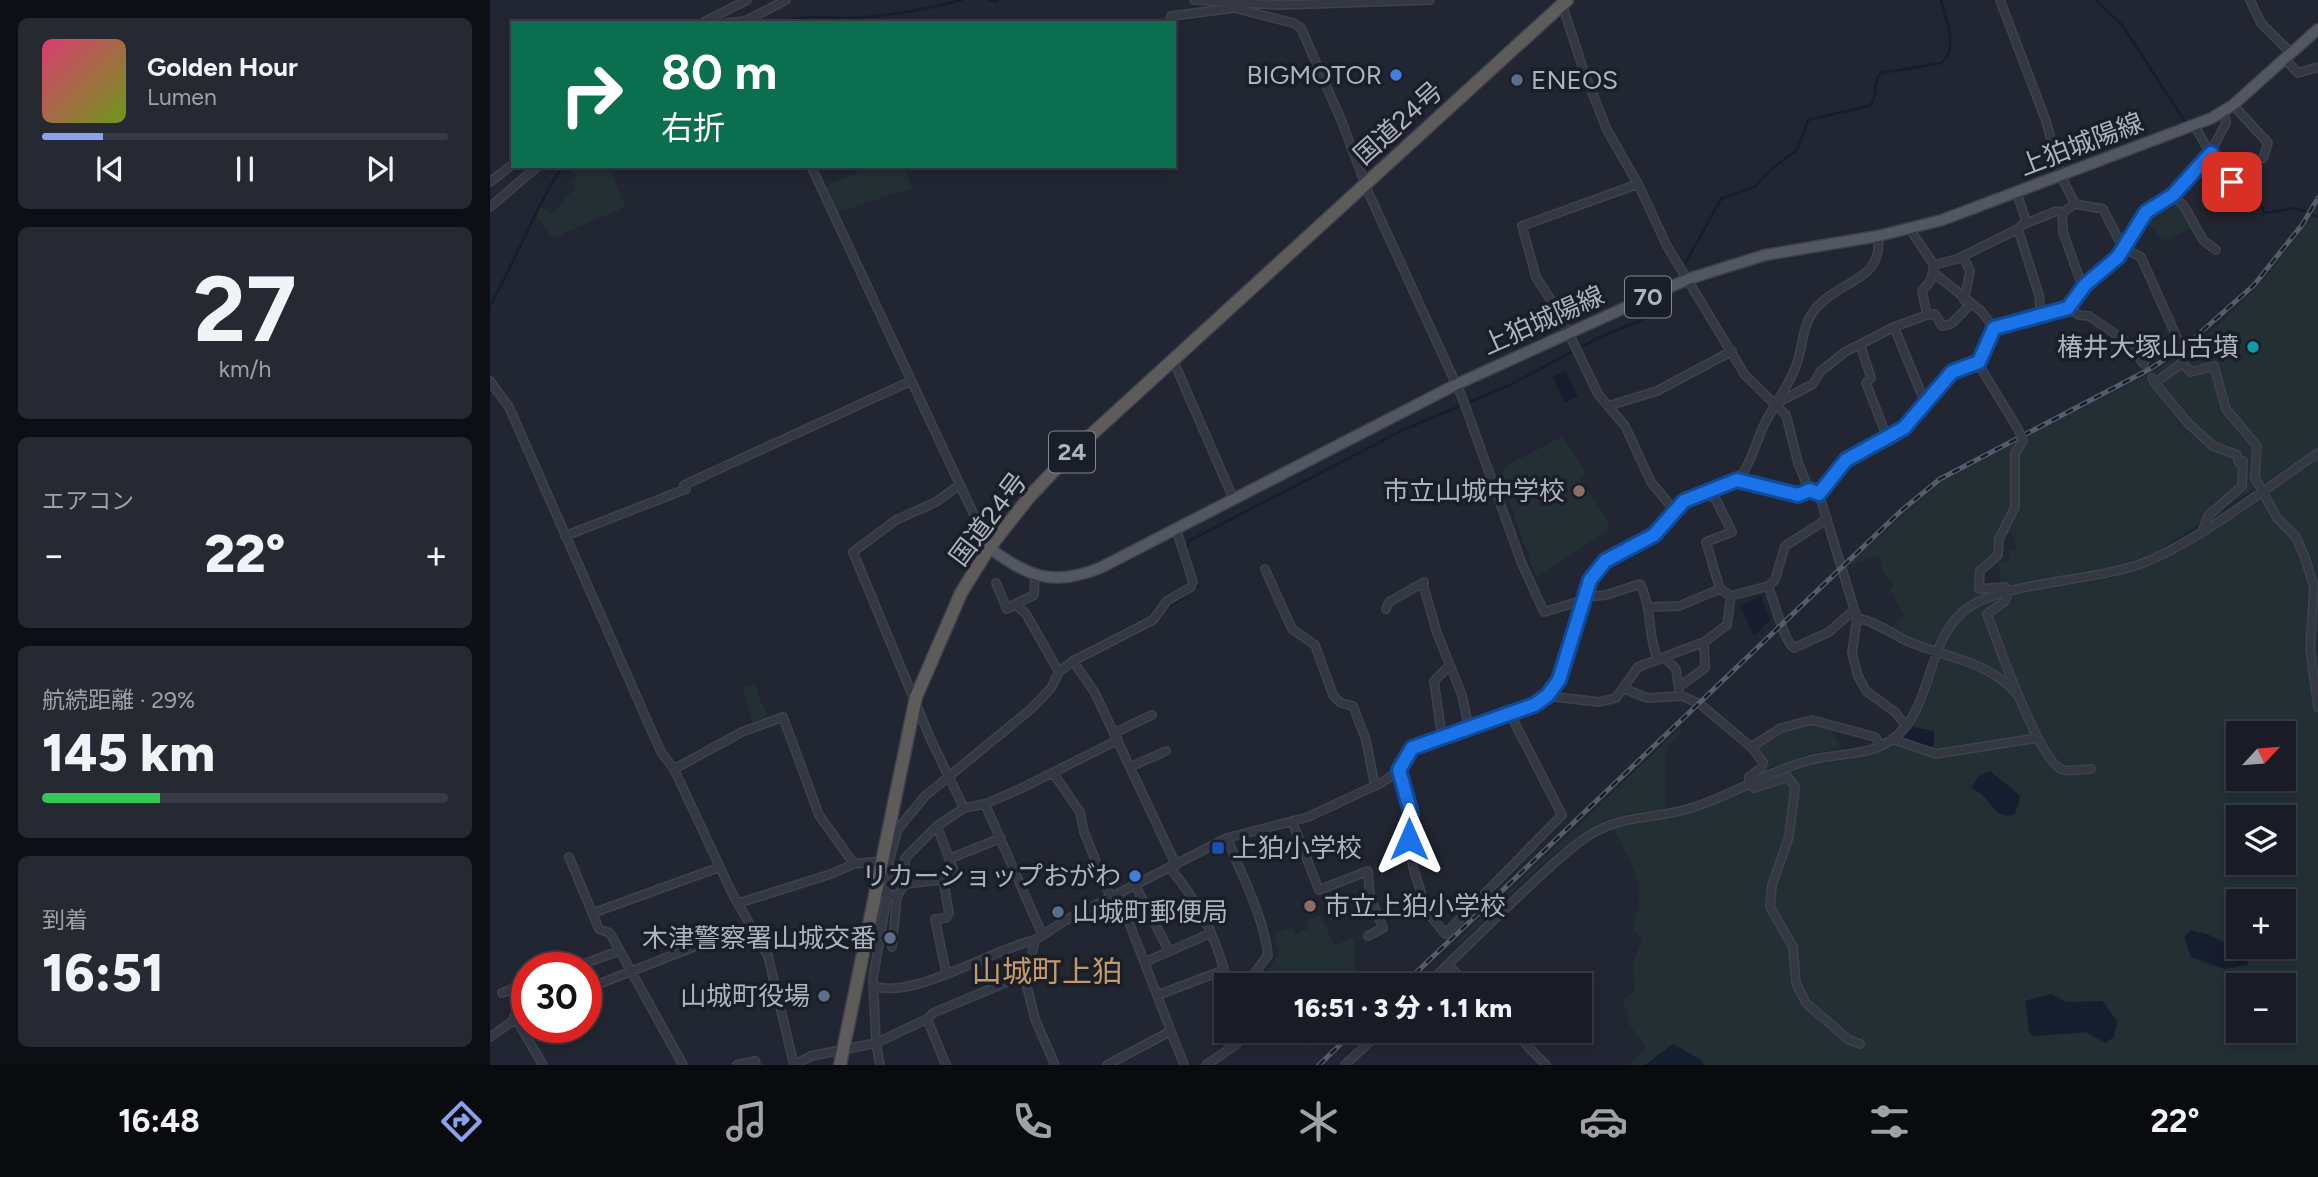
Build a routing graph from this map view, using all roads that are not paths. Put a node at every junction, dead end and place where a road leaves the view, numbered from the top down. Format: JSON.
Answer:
{"nodes":[{"id":1,"x":734,"y":0,"type":"edge"},
{"id":2,"x":747,"y":0,"type":"edge"},
{"id":3,"x":786,"y":0,"type":"edge"},
{"id":4,"x":1194,"y":0,"type":"edge"},
{"id":5,"x":1430,"y":0,"type":"edge"},
{"id":6,"x":2000,"y":0,"type":"edge"},
{"id":7,"x":2250,"y":0,"type":"edge"},
{"id":8,"x":1565,"y":2,"type":"edge"},
{"id":9,"x":1235,"y":6,"type":"junction"},
{"id":10,"x":722,"y":14,"type":"junction"},
{"id":11,"x":706,"y":21,"type":"edge"},
{"id":12,"x":746,"y":21,"type":"edge"},
{"id":13,"x":1169,"y":21,"type":"edge"},
{"id":14,"x":2318,"y":29,"type":"edge"},
{"id":15,"x":2288,"y":56,"type":"junction"},
{"id":16,"x":2318,"y":67,"type":"edge"},
{"id":17,"x":2228,"y":108,"type":"junction"},
{"id":18,"x":2194,"y":125,"type":"junction"},
{"id":19,"x":2209,"y":156,"type":"junction"},
{"id":20,"x":2263,"y":158,"type":"dead end"},
{"id":21,"x":511,"y":166,"type":"edge"},
{"id":22,"x":536,"y":168,"type":"edge"},
{"id":23,"x":812,"y":168,"type":"edge"},
{"id":24,"x":2061,"y":176,"type":"junction"},
{"id":25,"x":490,"y":182,"type":"edge"},
{"id":26,"x":2234,"y":182,"type":"dead end"},
{"id":27,"x":1366,"y":183,"type":"junction"},
{"id":28,"x":1638,"y":184,"type":"junction"},
{"id":29,"x":2017,"y":194,"type":"junction"},
{"id":30,"x":2173,"y":195,"type":"junction"},
{"id":31,"x":2075,"y":204,"type":"junction"},
{"id":32,"x":490,"y":207,"type":"edge"},
{"id":33,"x":2062,"y":213,"type":"junction"},
{"id":34,"x":2021,"y":226,"type":"junction"},
{"id":35,"x":1909,"y":228,"type":"junction"},
{"id":36,"x":1878,"y":236,"type":"junction"},
{"id":37,"x":2123,"y":248,"type":"junction"},
{"id":38,"x":2216,"y":250,"type":"dead end"},
{"id":39,"x":1963,"y":256,"type":"junction"},
{"id":40,"x":1934,"y":269,"type":"junction"},
{"id":41,"x":1688,"y":279,"type":"junction"},
{"id":42,"x":2085,"y":285,"type":"junction"},
{"id":43,"x":1967,"y":302,"type":"junction"},
{"id":44,"x":2068,"y":308,"type":"junction"},
{"id":45,"x":2041,"y":314,"type":"junction"},
{"id":46,"x":1927,"y":315,"type":"junction"},
{"id":47,"x":1894,"y":327,"type":"junction"},
{"id":48,"x":1994,"y":328,"type":"junction"},
{"id":49,"x":1569,"y":333,"type":"junction"},
{"id":50,"x":1860,"y":344,"type":"junction"},
{"id":51,"x":1732,"y":351,"type":"junction"},
{"id":52,"x":1173,"y":359,"type":"junction"},
{"id":53,"x":1979,"y":362,"type":"junction"},
{"id":54,"x":490,"y":381,"type":"edge"},
{"id":55,"x":911,"y":381,"type":"junction"},
{"id":56,"x":1455,"y":385,"type":"junction"},
{"id":57,"x":1777,"y":404,"type":"junction"},
{"id":58,"x":1926,"y":405,"type":"junction"},
{"id":59,"x":1608,"y":406,"type":"junction"},
{"id":60,"x":1887,"y":437,"type":"junction"},
{"id":61,"x":2318,"y":453,"type":"edge"},
{"id":62,"x":1737,"y":480,"type":"junction"},
{"id":63,"x":958,"y":486,"type":"junction"},
{"id":64,"x":1810,"y":490,"type":"junction"},
{"id":65,"x":2262,"y":490,"type":"junction"},
{"id":66,"x":1701,"y":494,"type":"junction"},
{"id":67,"x":1819,"y":494,"type":"junction"},
{"id":68,"x":1233,"y":498,"type":"junction"},
{"id":69,"x":1674,"y":510,"type":"junction"},
{"id":70,"x":1827,"y":519,"type":"junction"},
{"id":71,"x":1176,"y":529,"type":"junction"},
{"id":72,"x":2203,"y":529,"type":"junction"},
{"id":73,"x":565,"y":536,"type":"junction"},
{"id":74,"x":989,"y":548,"type":"junction"},
{"id":75,"x":1265,"y":569,"type":"dead end"},
{"id":76,"x":1035,"y":576,"type":"junction"},
{"id":77,"x":996,"y":583,"type":"dead end"},
{"id":78,"x":1768,"y":586,"type":"junction"},
{"id":79,"x":1720,"y":589,"type":"junction"},
{"id":80,"x":2008,"y":593,"type":"junction"},
{"id":81,"x":1731,"y":596,"type":"junction"},
{"id":82,"x":1584,"y":598,"type":"junction"},
{"id":83,"x":1016,"y":604,"type":"junction"},
{"id":84,"x":1650,"y":607,"type":"junction"},
{"id":85,"x":1386,"y":609,"type":"dead end"},
{"id":86,"x":1855,"y":614,"type":"junction"},
{"id":87,"x":1704,"y":642,"type":"junction"},
{"id":88,"x":1938,"y":652,"type":"junction"},
{"id":89,"x":1662,"y":659,"type":"junction"},
{"id":90,"x":1073,"y":661,"type":"junction"},
{"id":91,"x":1449,"y":666,"type":"junction"},
{"id":92,"x":1059,"y":672,"type":"junction"},
{"id":93,"x":1680,"y":686,"type":"junction"},
{"id":94,"x":1625,"y":689,"type":"junction"},
{"id":95,"x":1547,"y":696,"type":"junction"},
{"id":96,"x":916,"y":697,"type":"junction"},
{"id":97,"x":1677,"y":697,"type":"junction"},
{"id":98,"x":2022,"y":699,"type":"junction"},
{"id":99,"x":2318,"y":707,"type":"edge"},
{"id":100,"x":1510,"y":714,"type":"junction"},
{"id":101,"x":1152,"y":715,"type":"dead end"},
{"id":102,"x":1906,"y":726,"type":"junction"},
{"id":103,"x":1469,"y":728,"type":"junction"},
{"id":104,"x":1116,"y":737,"type":"junction"},
{"id":105,"x":1442,"y":737,"type":"junction"},
{"id":106,"x":2037,"y":738,"type":"junction"},
{"id":107,"x":1892,"y":739,"type":"junction"},
{"id":108,"x":1881,"y":746,"type":"junction"},
{"id":109,"x":1751,"y":747,"type":"junction"},
{"id":110,"x":1166,"y":751,"type":"dead end"},
{"id":111,"x":1130,"y":767,"type":"junction"},
{"id":112,"x":674,"y":769,"type":"junction"},
{"id":113,"x":2091,"y":769,"type":"dead end"},
{"id":114,"x":1399,"y":770,"type":"junction"},
{"id":115,"x":1053,"y":774,"type":"junction"},
{"id":116,"x":950,"y":778,"type":"junction"},
{"id":117,"x":1749,"y":783,"type":"junction"},
{"id":118,"x":1375,"y":786,"type":"junction"},
{"id":119,"x":985,"y":804,"type":"junction"},
{"id":120,"x":964,"y":808,"type":"junction"},
{"id":121,"x":1292,"y":821,"type":"junction"},
{"id":122,"x":937,"y":826,"type":"junction"},
{"id":123,"x":1002,"y":838,"type":"junction"},
{"id":124,"x":1227,"y":838,"type":"junction"},
{"id":125,"x":569,"y":858,"type":"dead end"},
{"id":126,"x":949,"y":859,"type":"junction"},
{"id":127,"x":881,"y":861,"type":"junction"},
{"id":128,"x":854,"y":864,"type":"junction"},
{"id":129,"x":1173,"y":866,"type":"junction"},
{"id":130,"x":720,"y":867,"type":"junction"},
{"id":131,"x":943,"y":879,"type":"junction"},
{"id":132,"x":905,"y":884,"type":"junction"},
{"id":133,"x":1135,"y":885,"type":"junction"},
{"id":134,"x":881,"y":893,"type":"junction"},
{"id":135,"x":897,"y":896,"type":"junction"},
{"id":136,"x":1114,"y":896,"type":"junction"},
{"id":137,"x":739,"y":903,"type":"junction"},
{"id":138,"x":593,"y":913,"type":"junction"},
{"id":139,"x":750,"y":925,"type":"junction"},
{"id":140,"x":1211,"y":933,"type":"junction"},
{"id":141,"x":1042,"y":934,"type":"junction"},
{"id":142,"x":1368,"y":936,"type":"dead end"},
{"id":143,"x":1034,"y":940,"type":"junction"},
{"id":144,"x":892,"y":947,"type":"dead end"},
{"id":145,"x":619,"y":951,"type":"junction"},
{"id":146,"x":1169,"y":951,"type":"junction"},
{"id":147,"x":602,"y":957,"type":"edge"},
{"id":148,"x":1145,"y":962,"type":"junction"},
{"id":149,"x":1448,"y":965,"type":"junction"},
{"id":150,"x":946,"y":972,"type":"junction"},
{"id":151,"x":629,"y":973,"type":"junction"},
{"id":152,"x":1255,"y":973,"type":"edge"},
{"id":153,"x":1440,"y":973,"type":"edge"},
{"id":154,"x":1456,"y":973,"type":"edge"},
{"id":155,"x":1024,"y":975,"type":"junction"},
{"id":156,"x":602,"y":983,"type":"edge"},
{"id":157,"x":873,"y":985,"type":"junction"},
{"id":158,"x":511,"y":990,"type":"edge"},
{"id":159,"x":502,"y":993,"type":"dead end"},
{"id":160,"x":1158,"y":995,"type":"junction"},
{"id":161,"x":927,"y":1019,"type":"junction"},
{"id":162,"x":1171,"y":1031,"type":"junction"},
{"id":163,"x":490,"y":1037,"type":"edge"},
{"id":164,"x":876,"y":1043,"type":"junction"},
{"id":165,"x":1238,"y":1043,"type":"edge"},
{"id":166,"x":1368,"y":1043,"type":"edge"},
{"id":167,"x":1525,"y":1043,"type":"edge"},
{"id":168,"x":1860,"y":1044,"type":"dead end"},
{"id":169,"x":843,"y":1050,"type":"junction"},
{"id":170,"x":1052,"y":1064,"type":"edge"},
{"id":171,"x":1212,"y":1064,"type":"edge"},
{"id":172,"x":543,"y":1065,"type":"edge"},
{"id":173,"x":683,"y":1065,"type":"edge"},
{"id":174,"x":737,"y":1065,"type":"edge"},
{"id":175,"x":756,"y":1065,"type":"edge"},
{"id":176,"x":794,"y":1065,"type":"edge"},
{"id":177,"x":840,"y":1065,"type":"edge"},
{"id":178,"x":880,"y":1065,"type":"edge"},
{"id":179,"x":946,"y":1065,"type":"edge"},
{"id":180,"x":1107,"y":1065,"type":"edge"},
{"id":181,"x":1184,"y":1065,"type":"edge"},
{"id":182,"x":1345,"y":1065,"type":"edge"},
{"id":183,"x":1546,"y":1065,"type":"edge"}],
"edges":[{"from":1,"to":10,"type":"street"},
{"from":2,"to":10,"type":"street"},
{"from":3,"to":12,"type":"street"},
{"from":4,"to":9,"type":"street"},
{"from":5,"to":9,"type":"street"},
{"from":6,"to":24,"type":"street"},
{"from":7,"to":15,"type":"street"},
{"from":8,"to":27,"type":"highway","name":"国道24号","number":"24"},
{"from":8,"to":28,"type":"street"},
{"from":9,"to":13,"type":"street"},
{"from":9,"to":27,"type":"street"},
{"from":10,"to":11,"type":"street"},
{"from":14,"to":15,"type":"main road","name":"上狛城陽線","number":"70"},
{"from":15,"to":16,"type":"street"},
{"from":15,"to":17,"type":"main road","name":"上狛城陽線","number":"70"},
{"from":17,"to":18,"type":"main road","name":"上狛城陽線","number":"70"},
{"from":17,"to":19,"type":"street"},
{"from":17,"to":20,"type":"street"},
{"from":18,"to":19,"type":"street"},
{"from":18,"to":24,"type":"main road","name":"上狛城陽線","number":"70"},
{"from":19,"to":26,"type":"street"},
{"from":19,"to":30,"type":"street"},
{"from":21,"to":25,"type":"street"},
{"from":22,"to":32,"type":"street"},
{"from":23,"to":55,"type":"street"},
{"from":24,"to":29,"type":"main road","name":"上狛城陽線","number":"70"},
{"from":24,"to":31,"type":"street"},
{"from":27,"to":52,"type":"highway","name":"国道24号","number":"24"},
{"from":27,"to":56,"type":"street"},
{"from":28,"to":41,"type":"street"},
{"from":28,"to":49,"type":"street"},
{"from":29,"to":34,"type":"street"},
{"from":29,"to":35,"type":"main road","name":"上狛城陽線","number":"70"},
{"from":30,"to":37,"type":"street"},
{"from":30,"to":38,"type":"street"},
{"from":31,"to":33,"type":"street"},
{"from":31,"to":37,"type":"street"},
{"from":33,"to":34,"type":"street"},
{"from":33,"to":42,"type":"street"},
{"from":34,"to":39,"type":"street"},
{"from":34,"to":45,"type":"street"},
{"from":35,"to":36,"type":"main road","name":"上狛城陽線","number":"70"},
{"from":35,"to":40,"type":"street"},
{"from":36,"to":41,"type":"main road","name":"上狛城陽線","number":"70"},
{"from":36,"to":57,"type":"street"},
{"from":37,"to":42,"type":"street"},
{"from":37,"to":44,"type":"street"},
{"from":39,"to":40,"type":"street"},
{"from":39,"to":43,"type":"street"},
{"from":40,"to":43,"type":"street"},
{"from":40,"to":46,"type":"street"},
{"from":41,"to":49,"type":"main road","name":"上狛城陽線","number":"70"},
{"from":41,"to":51,"type":"street"},
{"from":42,"to":44,"type":"street"},
{"from":43,"to":46,"type":"street"},
{"from":43,"to":48,"type":"street"},
{"from":44,"to":45,"type":"street"},
{"from":45,"to":48,"type":"street"},
{"from":46,"to":47,"type":"street"},
{"from":47,"to":50,"type":"street"},
{"from":47,"to":58,"type":"street"},
{"from":48,"to":53,"type":"street"},
{"from":49,"to":56,"type":"main road","name":"上狛城陽線","number":"70"},
{"from":49,"to":59,"type":"street"},
{"from":50,"to":57,"type":"street"},
{"from":50,"to":60,"type":"street"},
{"from":51,"to":57,"type":"street"},
{"from":51,"to":59,"type":"street"},
{"from":52,"to":68,"type":"street"},
{"from":52,"to":74,"type":"highway","name":"国道24号","number":"24"},
{"from":53,"to":58,"type":"street"},
{"from":53,"to":80,"type":"street","bridge":true},
{"from":54,"to":73,"type":"street"},
{"from":55,"to":63,"type":"street"},
{"from":55,"to":73,"type":"street"},
{"from":56,"to":68,"type":"main road","name":"上狛城陽線","number":"70"},
{"from":56,"to":82,"type":"street"},
{"from":57,"to":62,"type":"street"},
{"from":57,"to":64,"type":"street"},
{"from":58,"to":60,"type":"street"},
{"from":59,"to":69,"type":"street"},
{"from":60,"to":67,"type":"street"},
{"from":61,"to":65,"type":"street"},
{"from":62,"to":64,"type":"street"},
{"from":62,"to":66,"type":"street"},
{"from":63,"to":74,"type":"street"},
{"from":63,"to":96,"type":"street"},
{"from":64,"to":67,"type":"street"},
{"from":65,"to":72,"type":"street"},
{"from":65,"to":72,"type":"street"},
{"from":65,"to":99,"type":"street"},
{"from":66,"to":69,"type":"street"},
{"from":66,"to":79,"type":"street"},
{"from":67,"to":70,"type":"street"},
{"from":68,"to":71,"type":"main road","name":"上狛城陽線","number":"70"},
{"from":69,"to":82,"type":"street"},
{"from":70,"to":78,"type":"street"},
{"from":70,"to":86,"type":"street"},
{"from":71,"to":76,"type":"main road","name":"上狛城陽線","number":"70"},
{"from":71,"to":90,"type":"street"},
{"from":72,"to":80,"type":"street"},
{"from":73,"to":112,"type":"street"},
{"from":74,"to":76,"type":"main road","name":"上狛城陽線","number":"70"},
{"from":74,"to":96,"type":"highway","name":"国道24号","number":"24"},
{"from":75,"to":118,"type":"street"},
{"from":76,"to":83,"type":"street"},
{"from":77,"to":83,"type":"street"},
{"from":78,"to":81,"type":"street"},
{"from":78,"to":86,"type":"street"},
{"from":79,"to":81,"type":"street"},
{"from":79,"to":84,"type":"street"},
{"from":80,"to":88,"type":"street"},
{"from":80,"to":98,"type":"street"},
{"from":81,"to":87,"type":"street"},
{"from":82,"to":84,"type":"street"},
{"from":82,"to":95,"type":"street"},
{"from":83,"to":92,"type":"street"},
{"from":84,"to":89,"type":"street"},
{"from":85,"to":91,"type":"street"},
{"from":86,"to":88,"type":"street"},
{"from":86,"to":102,"type":"street"},
{"from":87,"to":89,"type":"street"},
{"from":87,"to":93,"type":"street"},
{"from":88,"to":98,"type":"street"},
{"from":88,"to":102,"type":"street"},
{"from":89,"to":93,"type":"street"},
{"from":89,"to":94,"type":"street"},
{"from":90,"to":92,"type":"street"},
{"from":90,"to":104,"type":"street"},
{"from":91,"to":103,"type":"street"},
{"from":91,"to":105,"type":"street"},
{"from":92,"to":116,"type":"street"},
{"from":93,"to":97,"type":"street"},
{"from":94,"to":95,"type":"street"},
{"from":94,"to":97,"type":"street"},
{"from":95,"to":100,"type":"street"},
{"from":96,"to":116,"type":"street"},
{"from":96,"to":127,"type":"highway","name":"国道24号","number":"24"},
{"from":97,"to":109,"type":"street"},
{"from":98,"to":106,"type":"street"},
{"from":100,"to":103,"type":"street"},
{"from":100,"to":114,"type":"street"},
{"from":101,"to":104,"type":"street"},
{"from":102,"to":107,"type":"street"},
{"from":103,"to":105,"type":"street"},
{"from":104,"to":111,"type":"street"},
{"from":104,"to":115,"type":"street"},
{"from":105,"to":114,"type":"street"},
{"from":106,"to":107,"type":"street"},
{"from":106,"to":113,"type":"street"},
{"from":107,"to":108,"type":"street"},
{"from":108,"to":109,"type":"street"},
{"from":108,"to":117,"type":"street"},
{"from":109,"to":117,"type":"street"},
{"from":110,"to":111,"type":"street"},
{"from":111,"to":129,"type":"street"},
{"from":112,"to":128,"type":"street"},
{"from":112,"to":130,"type":"street"},
{"from":114,"to":118,"type":"street"},
{"from":115,"to":119,"type":"street"},
{"from":115,"to":136,"type":"street"},
{"from":116,"to":120,"type":"street"},
{"from":116,"to":134,"type":"street"},
{"from":117,"to":149,"type":"street"},
{"from":117,"to":168,"type":"street"},
{"from":118,"to":121,"type":"street"},
{"from":119,"to":120,"type":"street"},
{"from":119,"to":123,"type":"street"},
{"from":120,"to":122,"type":"street"},
{"from":121,"to":124,"type":"street"},
{"from":121,"to":142,"type":"street"},
{"from":122,"to":126,"type":"street"},
{"from":122,"to":132,"type":"street"},
{"from":123,"to":126,"type":"street"},
{"from":123,"to":141,"type":"street"},
{"from":124,"to":129,"type":"street"},
{"from":124,"to":152,"type":"street"},
{"from":125,"to":138,"type":"street"},
{"from":126,"to":131,"type":"street"},
{"from":127,"to":128,"type":"street"},
{"from":127,"to":134,"type":"highway","name":"国道24号","number":"24"},
{"from":128,"to":137,"type":"street"},
{"from":129,"to":133,"type":"street"},
{"from":129,"to":140,"type":"street"},
{"from":130,"to":137,"type":"street"},
{"from":130,"to":138,"type":"street"},
{"from":131,"to":132,"type":"street"},
{"from":131,"to":150,"type":"street"},
{"from":132,"to":135,"type":"street"},
{"from":133,"to":136,"type":"street"},
{"from":133,"to":146,"type":"street"},
{"from":134,"to":135,"type":"street"},
{"from":134,"to":157,"type":"street"},
{"from":134,"to":169,"type":"highway","name":"国道24号","number":"24"},
{"from":135,"to":144,"type":"street"},
{"from":136,"to":141,"type":"street"},
{"from":136,"to":148,"type":"street"},
{"from":137,"to":139,"type":"street"},
{"from":138,"to":145,"type":"street"},
{"from":139,"to":151,"type":"street"},
{"from":139,"to":176,"type":"street"},
{"from":140,"to":146,"type":"street"},
{"from":140,"to":160,"type":"street"},
{"from":141,"to":143,"type":"street"},
{"from":143,"to":150,"type":"street"},
{"from":143,"to":155,"type":"street"},
{"from":145,"to":147,"type":"street"},
{"from":145,"to":151,"type":"street"},
{"from":146,"to":148,"type":"street"},
{"from":148,"to":160,"type":"street"},
{"from":149,"to":153,"type":"street"},
{"from":149,"to":154,"type":"street"},
{"from":150,"to":157,"type":"street"},
{"from":151,"to":156,"type":"street"},
{"from":151,"to":173,"type":"street"},
{"from":155,"to":161,"type":"street"},
{"from":155,"to":170,"type":"street"},
{"from":157,"to":164,"type":"street"},
{"from":158,"to":159,"type":"street"},
{"from":160,"to":162,"type":"street"},
{"from":161,"to":164,"type":"street"},
{"from":161,"to":179,"type":"street"},
{"from":162,"to":180,"type":"street"},
{"from":162,"to":181,"type":"street"},
{"from":163,"to":172,"type":"street"},
{"from":164,"to":169,"type":"street"},
{"from":164,"to":178,"type":"street"},
{"from":165,"to":171,"type":"street"},
{"from":166,"to":182,"type":"street"},
{"from":167,"to":183,"type":"street"},
{"from":169,"to":176,"type":"street"},
{"from":169,"to":177,"type":"highway","name":"国道24号","number":"24"},
{"from":174,"to":175,"type":"street"}]}
